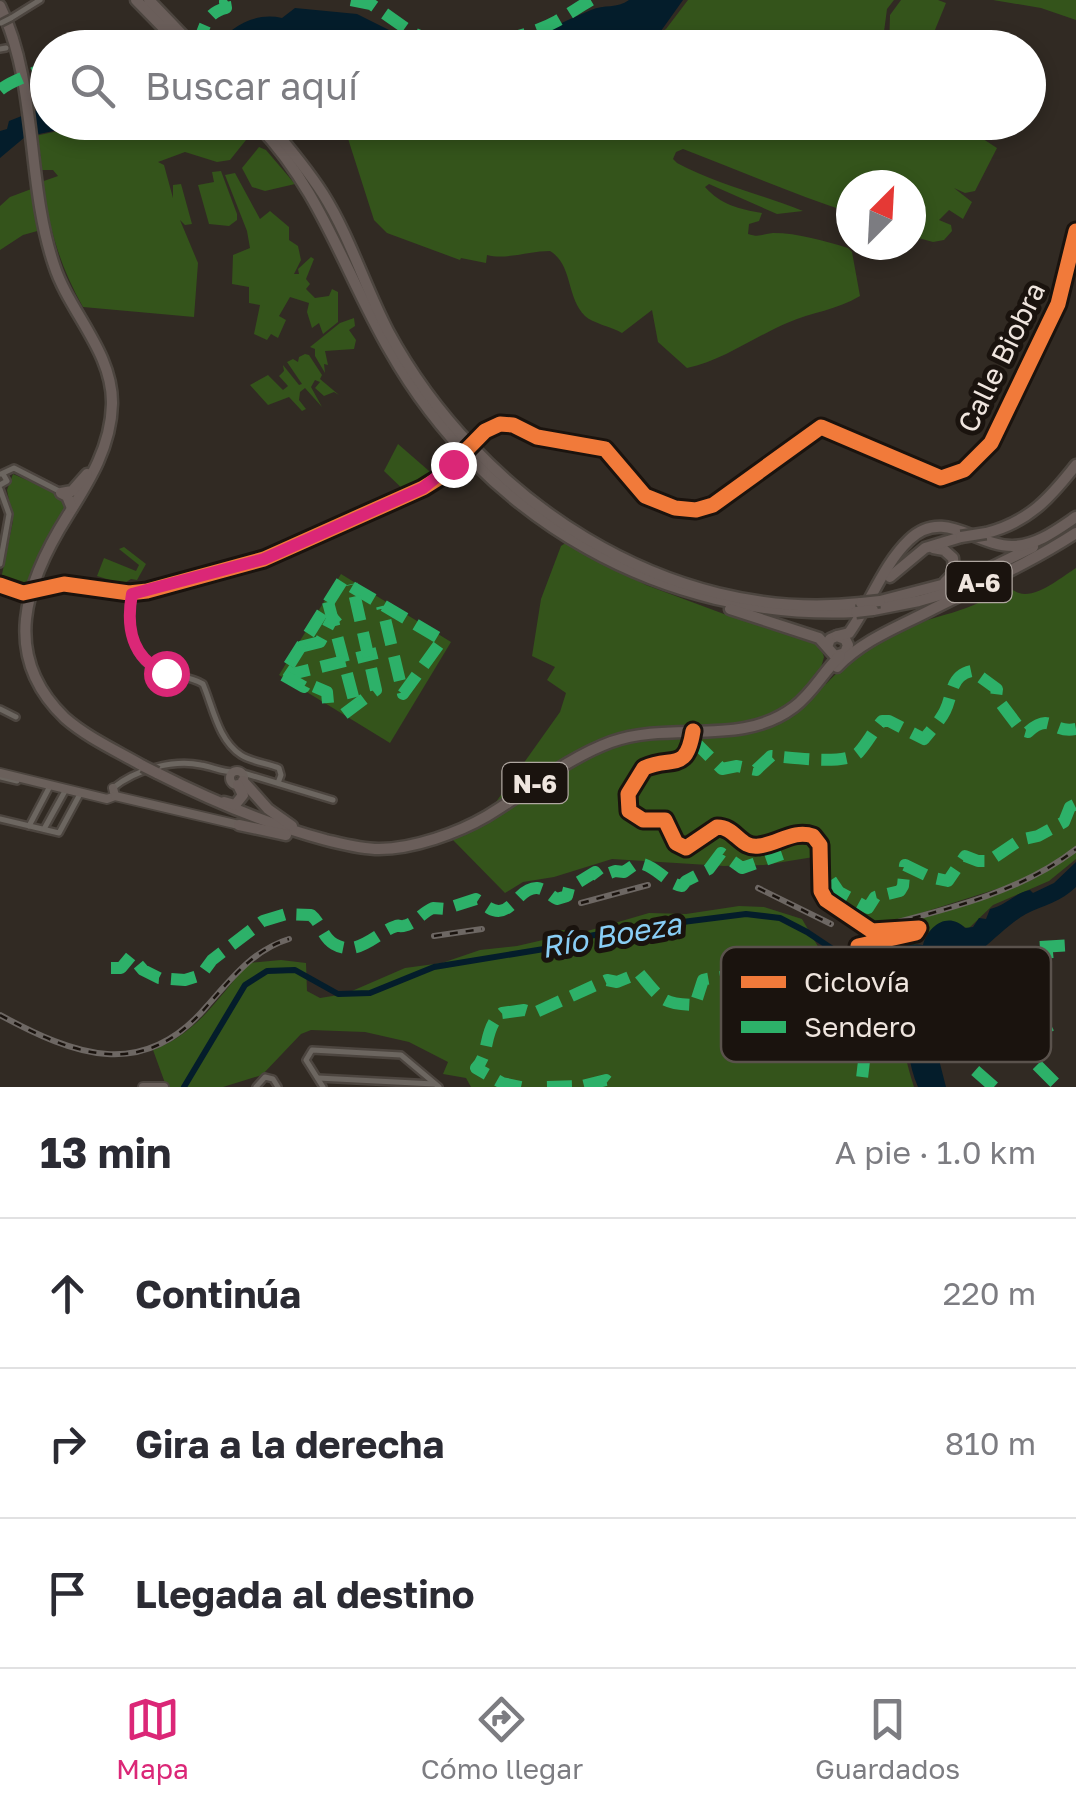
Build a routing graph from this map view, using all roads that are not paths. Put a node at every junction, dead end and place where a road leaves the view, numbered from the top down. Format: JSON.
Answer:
{"nodes":[{"id":1,"x":40,"y":0,"type":"edge"},
{"id":2,"x":136,"y":0,"type":"edge"},
{"id":3,"x":149,"y":0,"type":"edge"},
{"id":4,"x":0,"y":6,"type":"edge"},
{"id":5,"x":160,"y":17,"type":"junction"},
{"id":6,"x":0,"y":23,"type":"edge"},
{"id":7,"x":170,"y":30,"type":"edge"},
{"id":8,"x":175,"y":30,"type":"edge"},
{"id":9,"x":274,"y":140,"type":"edge"},
{"id":10,"x":276,"y":140,"type":"edge"},
{"id":11,"x":1076,"y":231,"type":"edge"},
{"id":12,"x":1076,"y":465,"type":"edge"},
{"id":13,"x":2,"y":487,"type":"edge"},
{"id":14,"x":72,"y":497,"type":"junction"},
{"id":15,"x":1076,"y":518,"type":"edge"},
{"id":16,"x":60,"y":527,"type":"junction"},
{"id":17,"x":1076,"y":531,"type":"edge"},
{"id":18,"x":604,"y":558,"type":"junction"},
{"id":19,"x":0,"y":564,"type":"edge"},
{"id":20,"x":897,"y":568,"type":"junction"},
{"id":21,"x":0,"y":585,"type":"edge"},
{"id":22,"x":132,"y":594,"type":"junction"},
{"id":23,"x":878,"y":603,"type":"junction"},
{"id":24,"x":860,"y":605,"type":"junction"},
{"id":25,"x":893,"y":628,"type":"junction"},
{"id":26,"x":839,"y":646,"type":"junction"},
{"id":27,"x":805,"y":698,"type":"junction"},
{"id":28,"x":0,"y":709,"type":"edge"},
{"id":29,"x":16,"y":717,"type":"dead end"},
{"id":30,"x":693,"y":730,"type":"junction"},
{"id":31,"x":0,"y":774,"type":"edge"},
{"id":32,"x":238,"y":778,"type":"junction"},
{"id":33,"x":278,"y":783,"type":"junction"},
{"id":34,"x":181,"y":786,"type":"junction"},
{"id":35,"x":49,"y":788,"type":"junction"},
{"id":36,"x":64,"y":791,"type":"junction"},
{"id":37,"x":80,"y":794,"type":"junction"},
{"id":38,"x":108,"y":794,"type":"junction"},
{"id":39,"x":334,"y":800,"type":"dead end"},
{"id":40,"x":0,"y":819,"type":"edge"},
{"id":41,"x":239,"y":824,"type":"joint"},
{"id":42,"x":29,"y":826,"type":"junction"},
{"id":43,"x":44,"y":829,"type":"junction"},
{"id":44,"x":345,"y":844,"type":"junction"},
{"id":45,"x":380,"y":850,"type":"junction"},
{"id":46,"x":858,"y":946,"type":"dead end"},
{"id":47,"x":318,"y":1078,"type":"junction"},
{"id":48,"x":437,"y":1086,"type":"edge"},
{"id":49,"x":143,"y":1087,"type":"edge"},
{"id":50,"x":164,"y":1087,"type":"edge"},
{"id":51,"x":256,"y":1087,"type":"edge"},
{"id":52,"x":278,"y":1087,"type":"edge"},
{"id":53,"x":323,"y":1087,"type":"edge"}],
"edges":[{"from":1,"to":6,"type":"street","bridge":true},
{"from":2,"to":5,"type":"highway"},
{"from":3,"to":5,"type":"highway"},
{"from":4,"to":14,"type":"highway"},
{"from":5,"to":7,"type":"highway"},
{"from":5,"to":8,"type":"highway"},
{"from":9,"to":18,"type":"highway","number":"A-6"},
{"from":10,"to":24,"type":"highway","number":"A-6"},
{"from":11,"to":22,"type":"street","name":"Calle Biobra","bridge":true},
{"from":12,"to":20,"type":"highway","number":"N-6","bridge":true},
{"from":13,"to":14,"type":"street"},
{"from":13,"to":19,"type":"street"},
{"from":14,"to":16,"type":"highway","number":"N-6"},
{"from":14,"to":16,"type":"highway"},
{"from":15,"to":23,"type":"highway","number":"A-6"},
{"from":15,"to":26,"type":"highway"},
{"from":16,"to":34,"type":"highway","number":"N-6","bridge":true},
{"from":17,"to":23,"type":"highway","number":"A-6"},
{"from":17,"to":25,"type":"highway"},
{"from":18,"to":24,"type":"highway","number":"A-6"},
{"from":18,"to":26,"type":"highway"},
{"from":20,"to":23,"type":"highway"},
{"from":20,"to":26,"type":"highway","number":"N-6"},
{"from":21,"to":22,"type":"street"},
{"from":22,"to":33,"type":"street"},
{"from":23,"to":24,"type":"highway","number":"A-6","bridge":true},
{"from":25,"to":26,"type":"highway"},
{"from":25,"to":27,"type":"highway"},
{"from":26,"to":27,"type":"highway","number":"N-6"},
{"from":27,"to":30,"type":"highway","number":"N-6"},
{"from":28,"to":29,"type":"street"},
{"from":30,"to":45,"type":"highway","number":"N-6"},
{"from":30,"to":46,"type":"street"},
{"from":31,"to":35,"type":"street"},
{"from":31,"to":38,"type":"main road"},
{"from":32,"to":33,"type":"street"},
{"from":32,"to":34,"type":"highway","number":"N-6"},
{"from":32,"to":38,"type":"street"},
{"from":32,"to":44,"type":"highway"},
{"from":33,"to":39,"type":"street"},
{"from":34,"to":44,"type":"highway","number":"N-6"},
{"from":35,"to":36,"type":"street"},
{"from":35,"to":42,"type":"street"},
{"from":36,"to":37,"type":"street"},
{"from":36,"to":43,"type":"street"},
{"from":37,"to":38,"type":"street"},
{"from":37,"to":43,"type":"street"},
{"from":38,"to":41,"type":"main road"},
{"from":40,"to":42,"type":"street"},
{"from":41,"to":45,"type":"highway"},
{"from":42,"to":43,"type":"street"},
{"from":44,"to":45,"type":"highway","number":"N-6"},
{"from":47,"to":48,"type":"street"},
{"from":47,"to":48,"type":"street"},
{"from":47,"to":53,"type":"street"},
{"from":49,"to":50,"type":"main road"},
{"from":51,"to":52,"type":"street"}]}
